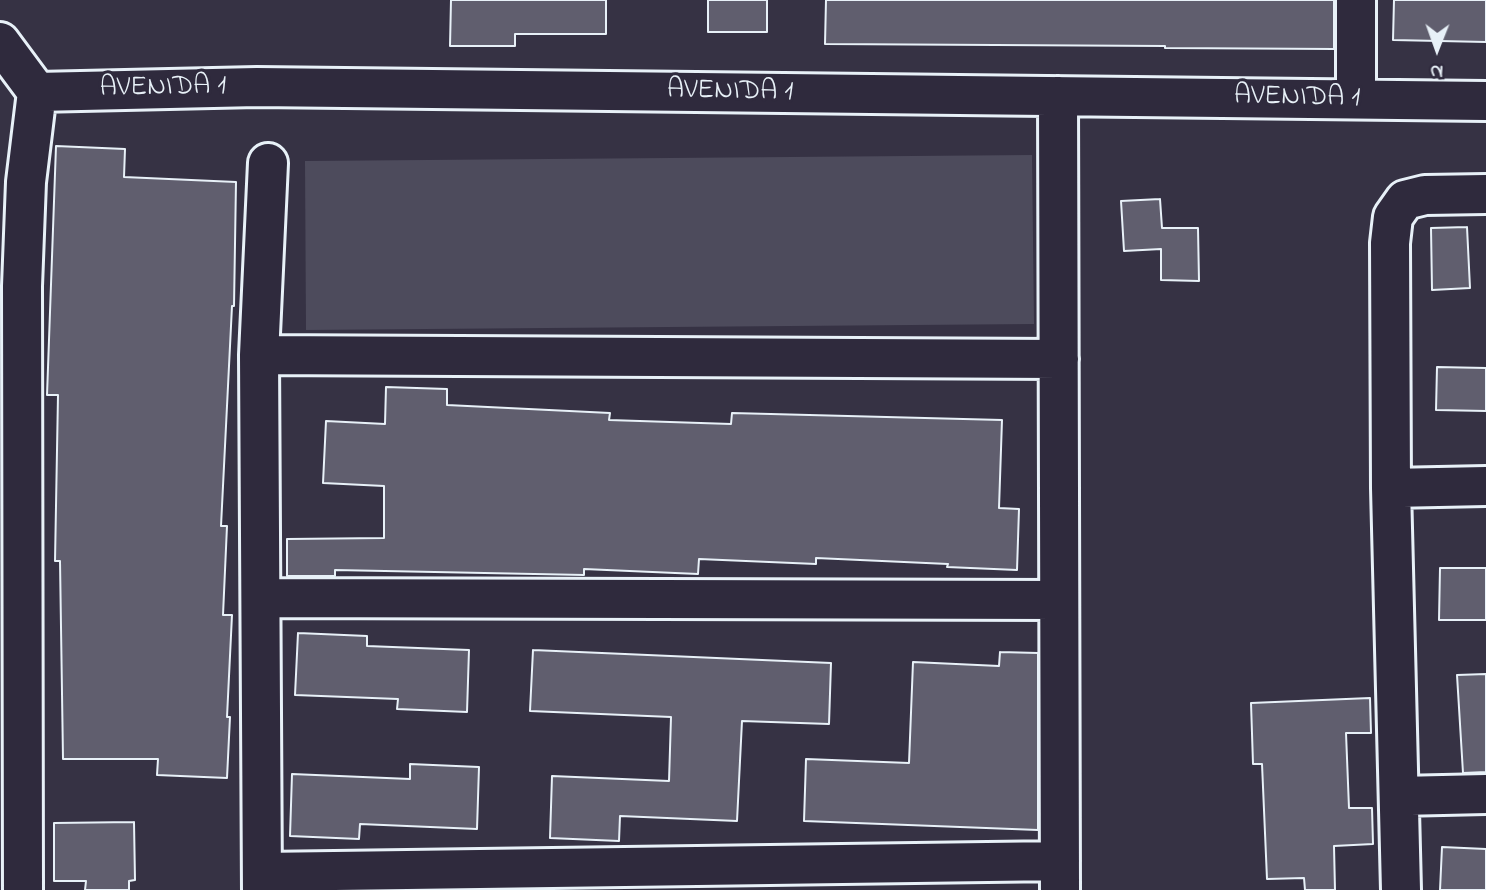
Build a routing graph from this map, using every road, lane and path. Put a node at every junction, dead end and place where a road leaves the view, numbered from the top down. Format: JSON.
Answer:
{"nodes":[{"id":1,"x":1356,"y":0,"type":"edge"},
{"id":2,"x":0,"y":42,"type":"edge"},
{"id":3,"x":37,"y":92,"type":"junction"},
{"id":4,"x":1058,"y":96,"type":"junction"},
{"id":5,"x":1356,"y":99,"type":"junction"},
{"id":6,"x":1486,"y":101,"type":"edge"},
{"id":7,"x":268,"y":163,"type":"dead end"},
{"id":8,"x":1486,"y":194,"type":"edge"},
{"id":9,"x":11,"y":288,"type":"edge"},
{"id":10,"x":259,"y":355,"type":"junction"},
{"id":11,"x":1059,"y":359,"type":"junction"},
{"id":12,"x":1486,"y":486,"type":"edge"},
{"id":13,"x":1391,"y":488,"type":"junction"},
{"id":14,"x":11,"y":507,"type":"edge"},
{"id":15,"x":261,"y":598,"type":"junction"},
{"id":16,"x":1059,"y":600,"type":"junction"},
{"id":17,"x":12,"y":786,"type":"edge"},
{"id":18,"x":1486,"y":794,"type":"edge"},
{"id":19,"x":1400,"y":796,"type":"junction"},
{"id":20,"x":1060,"y":875,"type":"edge"},
{"id":21,"x":262,"y":881,"type":"edge"},
{"id":22,"x":23,"y":890,"type":"edge"},
{"id":23,"x":1401,"y":890,"type":"edge"}],
"edges":[{"from":1,"to":5,"type":"street"},
{"from":2,"to":3,"type":"street"},
{"from":3,"to":4,"type":"street","name":"AVENIDA 1"},
{"from":3,"to":9,"type":"street"},
{"from":4,"to":5,"type":"street","name":"AVENIDA 1"},
{"from":4,"to":11,"type":"street"},
{"from":5,"to":6,"type":"street","name":"AVENIDA 1"},
{"from":7,"to":10,"type":"street"},
{"from":8,"to":13,"type":"street"},
{"from":9,"to":14,"type":"street"},
{"from":10,"to":11,"type":"street"},
{"from":10,"to":15,"type":"street"},
{"from":11,"to":16,"type":"street"},
{"from":12,"to":13,"type":"street"},
{"from":13,"to":19,"type":"street"},
{"from":14,"to":17,"type":"street"},
{"from":15,"to":16,"type":"street"},
{"from":15,"to":21,"type":"street"},
{"from":16,"to":20,"type":"street"},
{"from":17,"to":22,"type":"street"},
{"from":18,"to":19,"type":"street"},
{"from":19,"to":23,"type":"street"},
{"from":20,"to":21,"type":"street"}]}
